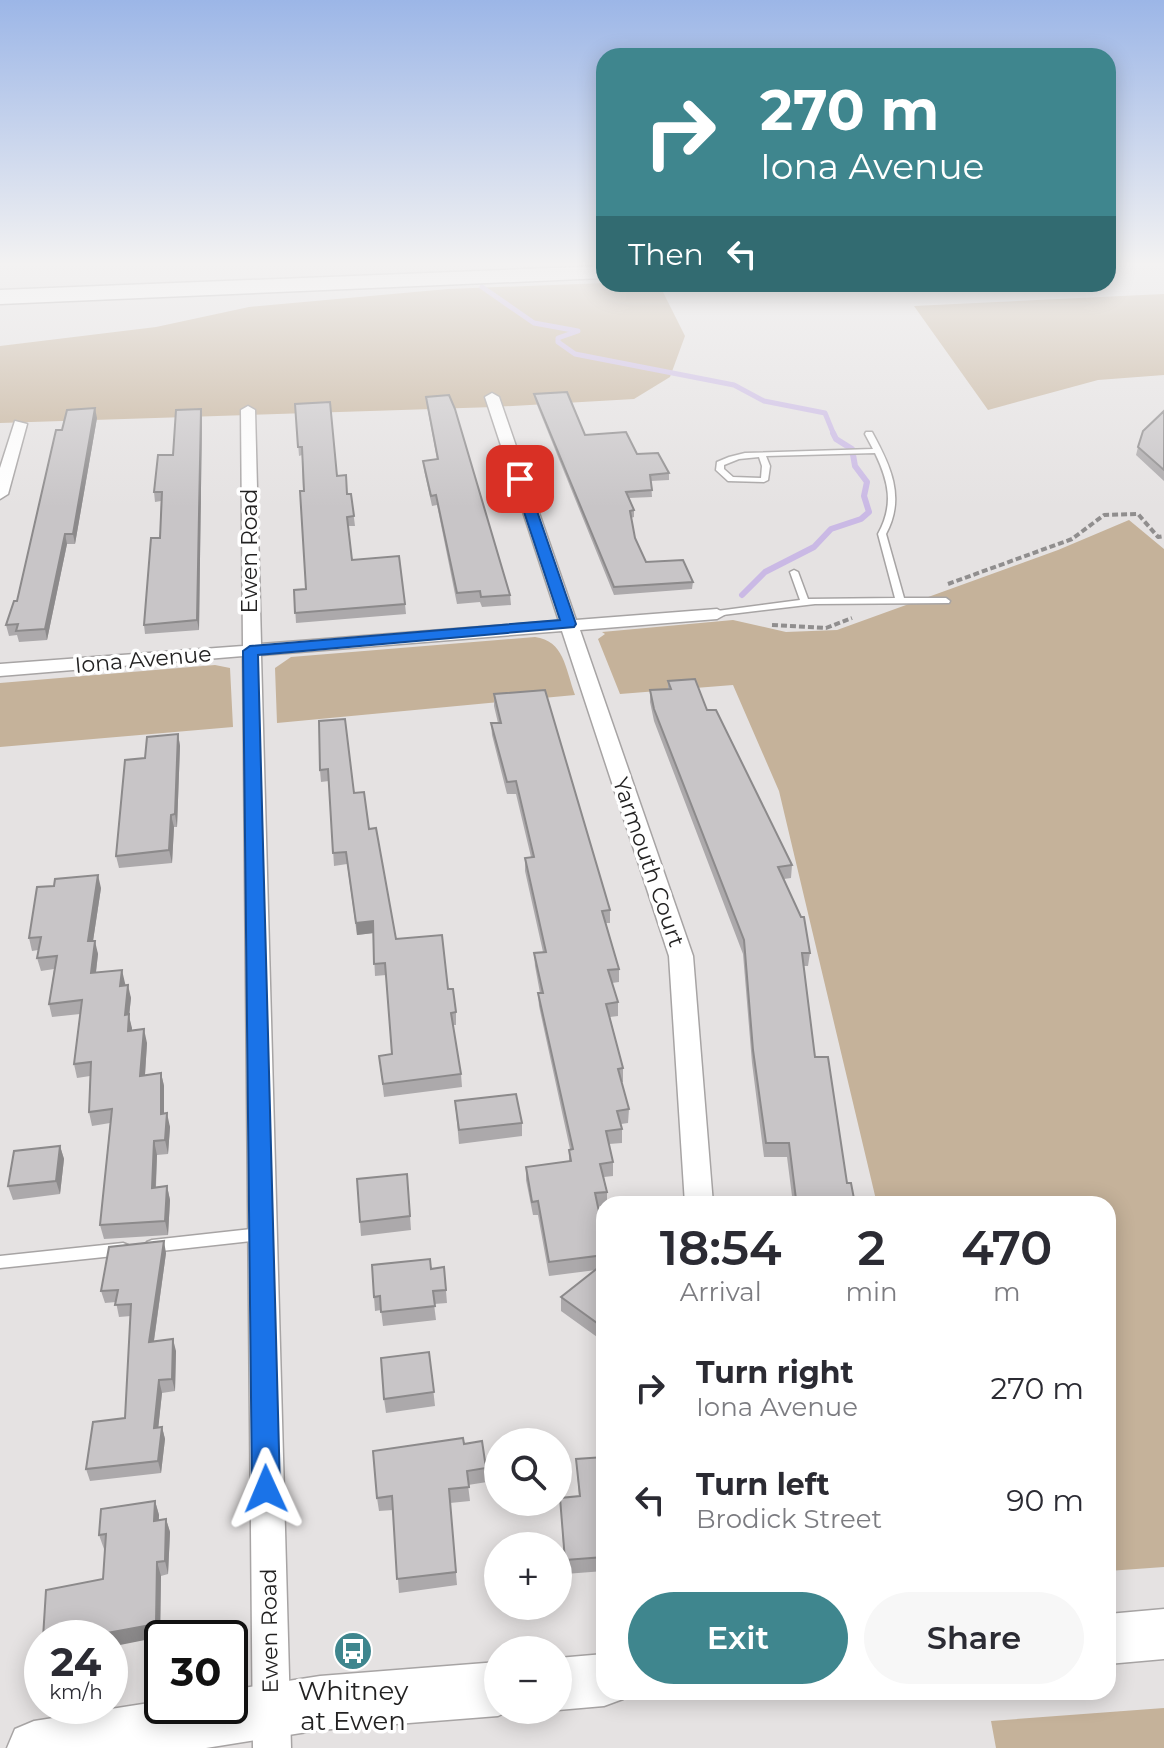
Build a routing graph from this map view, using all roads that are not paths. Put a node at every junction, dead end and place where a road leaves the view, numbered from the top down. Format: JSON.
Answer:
{"nodes":[{"id":1,"x":492,"y":397,"type":"dead end"},
{"id":2,"x":248,"y":410,"type":"dead end"},
{"id":3,"x":20,"y":424,"type":"dead end"},
{"id":4,"x":869,"y":434,"type":"dead end"},
{"id":5,"x":879,"y":451,"type":"junction"},
{"id":6,"x":762,"y":454,"type":"junction"},
{"id":7,"x":0,"y":494,"type":"edge"},
{"id":8,"x":794,"y":572,"type":"dead end"},
{"id":9,"x":900,"y":601,"type":"junction"},
{"id":10,"x":946,"y":601,"type":"dead end"},
{"id":11,"x":805,"y":602,"type":"junction"},
{"id":12,"x":717,"y":614,"type":"joint"},
{"id":13,"x":569,"y":624,"type":"junction"},
{"id":14,"x":250,"y":651,"type":"junction"},
{"id":15,"x":0,"y":670,"type":"edge"},
{"id":16,"x":698,"y":1196,"type":"edge"},
{"id":17,"x":261,"y":1234,"type":"junction"},
{"id":18,"x":0,"y":1262,"type":"edge"},
{"id":19,"x":1164,"y":1634,"type":"edge"},
{"id":20,"x":1116,"y":1638,"type":"edge"},
{"id":21,"x":596,"y":1681,"type":"edge"},
{"id":22,"x":572,"y":1683,"type":"edge"},
{"id":23,"x":484,"y":1690,"type":"edge"},
{"id":24,"x":271,"y":1730,"type":"edge"},
{"id":25,"x":34,"y":1748,"type":"edge"}],
"edges":[{"from":1,"to":13,"type":"street","name":"Yarmouth Court"},
{"from":2,"to":14,"type":"street","name":"Ewen Road"},
{"from":3,"to":7,"type":"street"},
{"from":4,"to":5,"type":"lane"},
{"from":5,"to":6,"type":"lane"},
{"from":5,"to":9,"type":"lane"},
{"from":6,"to":6,"type":"lane"},
{"from":8,"to":11,"type":"lane"},
{"from":9,"to":10,"type":"lane"},
{"from":9,"to":11,"type":"lane"},
{"from":11,"to":12,"type":"lane"},
{"from":12,"to":13,"type":"street","name":"Iona Avenue"},
{"from":13,"to":14,"type":"street","name":"Iona Avenue"},
{"from":13,"to":16,"type":"street","name":"Yarmouth Court"},
{"from":14,"to":15,"type":"street","name":"Iona Avenue"},
{"from":14,"to":17,"type":"street","name":"Ewen Road"},
{"from":17,"to":18,"type":"lane"},
{"from":17,"to":24,"type":"street","name":"Ewen Road"},
{"from":19,"to":20,"type":"street"},
{"from":21,"to":22,"type":"street"},
{"from":23,"to":24,"type":"street"},
{"from":24,"to":25,"type":"street"}]}
